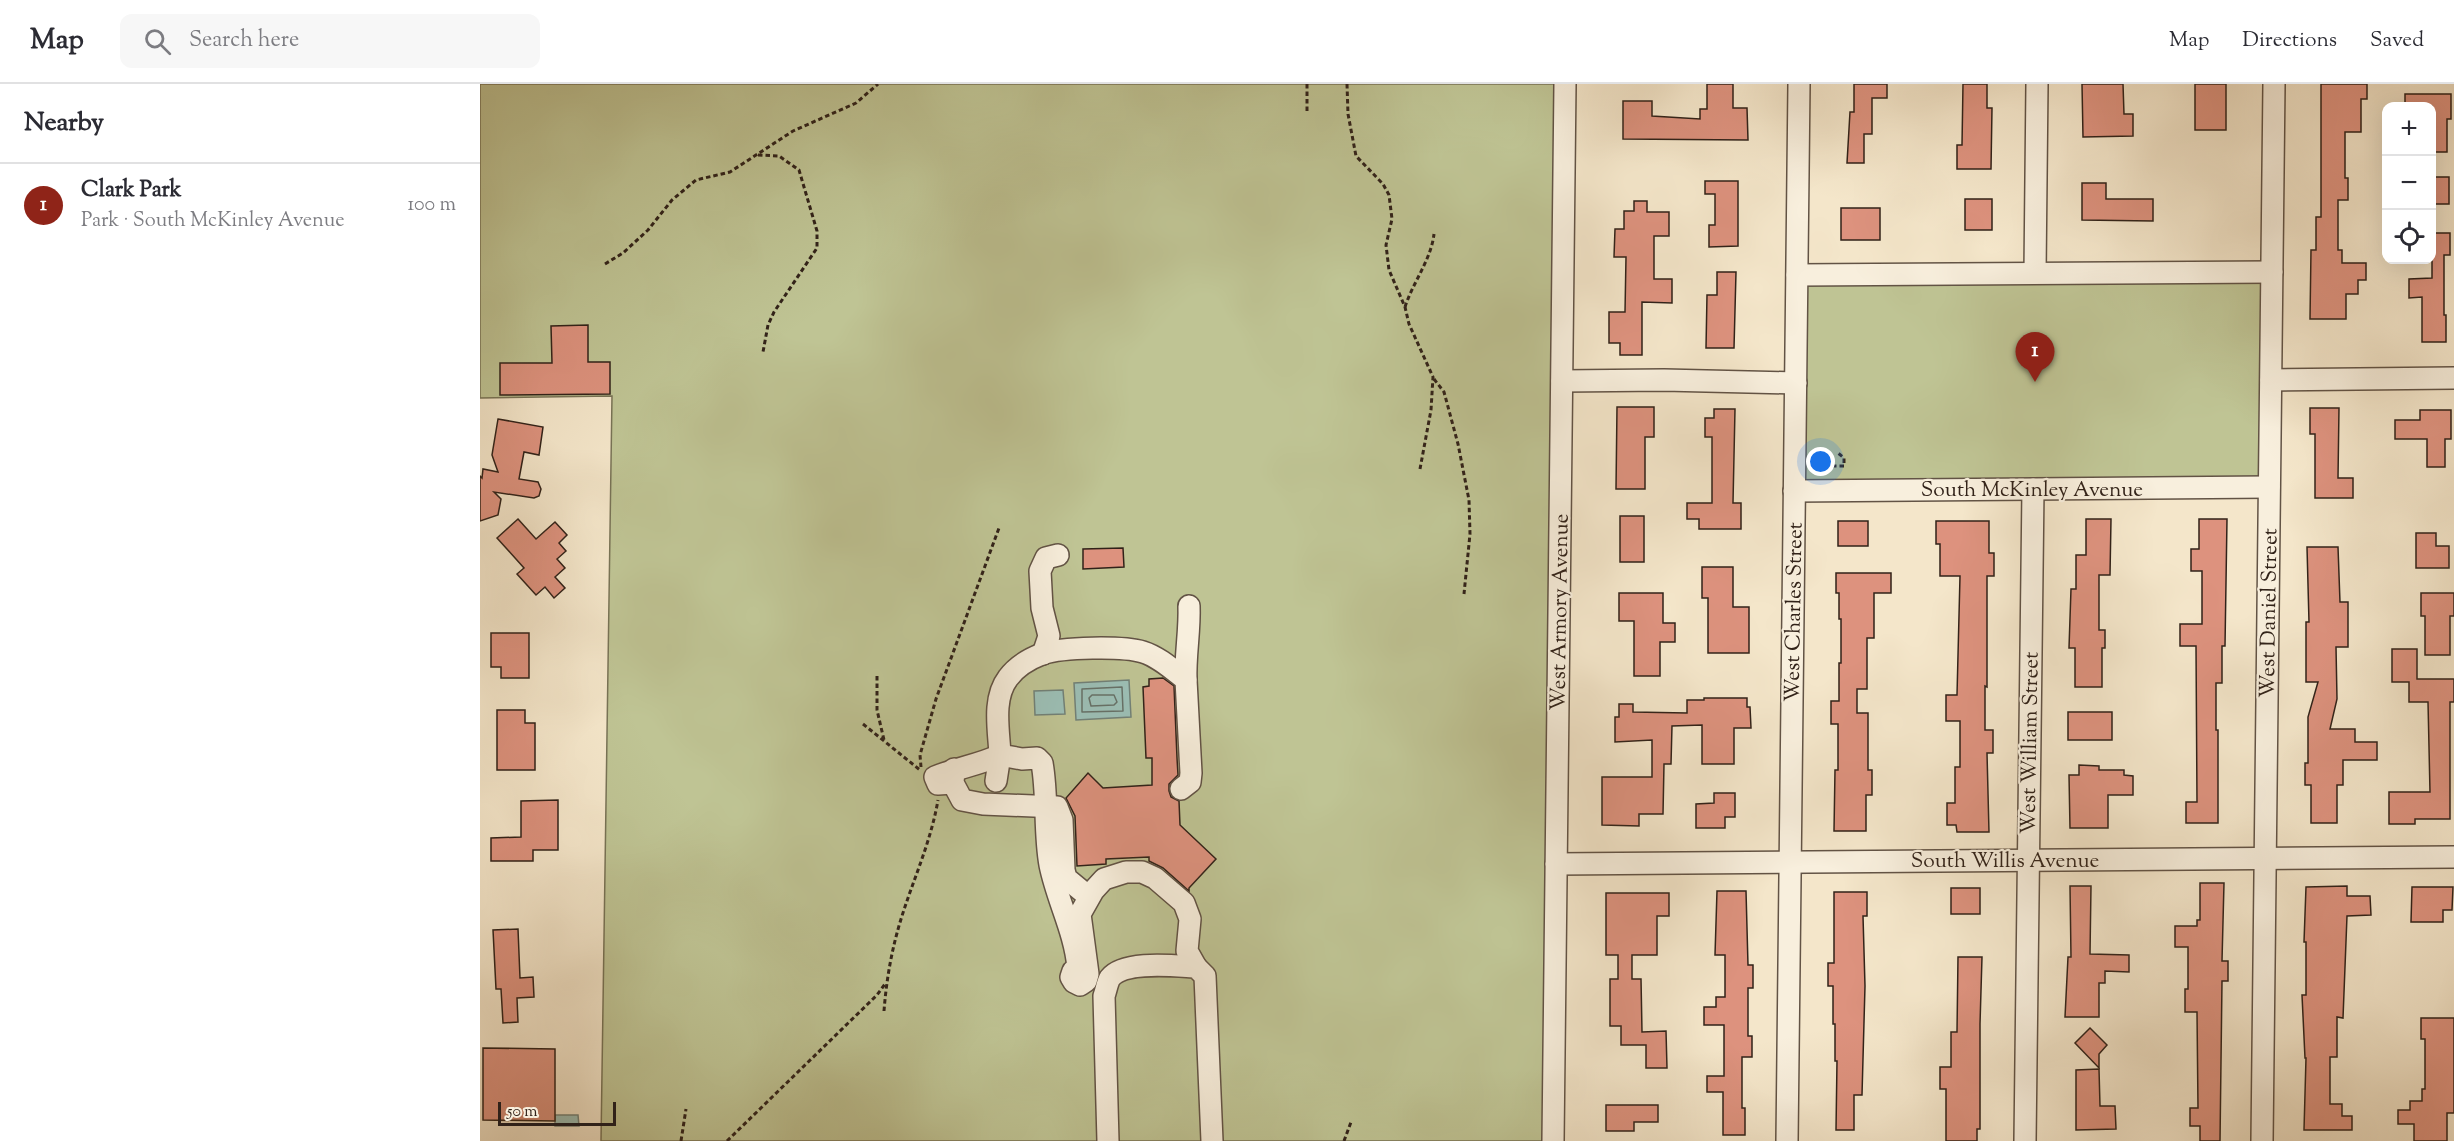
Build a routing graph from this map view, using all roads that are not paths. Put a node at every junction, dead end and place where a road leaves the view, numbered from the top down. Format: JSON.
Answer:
{"nodes":[{"id":1,"x":1565,"y":84,"type":"edge"},
{"id":2,"x":1799,"y":84,"type":"edge"},
{"id":3,"x":2037,"y":84,"type":"edge"},
{"id":4,"x":2274,"y":84,"type":"edge"},
{"id":5,"x":2272,"y":272,"type":"junction"},
{"id":6,"x":2035,"y":273,"type":"junction"},
{"id":7,"x":1797,"y":275,"type":"junction"},
{"id":8,"x":2454,"y":378,"type":"edge"},
{"id":9,"x":2271,"y":380,"type":"junction"},
{"id":10,"x":1562,"y":381,"type":"junction"},
{"id":11,"x":1796,"y":383,"type":"junction"},
{"id":12,"x":2269,"y":488,"type":"junction"},
{"id":13,"x":2033,"y":489,"type":"junction"},
{"id":14,"x":1794,"y":490,"type":"junction"},
{"id":15,"x":1058,"y":555,"type":"dead end"},
{"id":16,"x":1189,"y":606,"type":"dead end"},
{"id":17,"x":1043,"y":654,"type":"junction"},
{"id":18,"x":1186,"y":680,"type":"junction"},
{"id":19,"x":1000,"y":755,"type":"junction"},
{"id":20,"x":996,"y":781,"type":"dead end"},
{"id":21,"x":1181,"y":789,"type":"dead end"},
{"id":22,"x":1045,"y":806,"type":"junction"},
{"id":23,"x":2454,"y":857,"type":"edge"},
{"id":24,"x":2266,"y":859,"type":"junction"},
{"id":25,"x":2028,"y":860,"type":"junction"},
{"id":26,"x":1790,"y":861,"type":"junction"},
{"id":27,"x":1556,"y":864,"type":"junction"},
{"id":28,"x":1089,"y":897,"type":"junction"},
{"id":29,"x":1196,"y":967,"type":"junction"},
{"id":30,"x":1108,"y":1141,"type":"edge"},
{"id":31,"x":1212,"y":1141,"type":"edge"},
{"id":32,"x":1553,"y":1141,"type":"edge"},
{"id":33,"x":1787,"y":1141,"type":"edge"},
{"id":34,"x":2025,"y":1141,"type":"edge"},
{"id":35,"x":2262,"y":1141,"type":"edge"}],
"edges":[{"from":1,"to":10,"type":"street","name":"West Armory Avenue"},
{"from":2,"to":7,"type":"street","name":"West Charles Street"},
{"from":3,"to":6,"type":"street"},
{"from":4,"to":5,"type":"street","name":"West Daniel Street"},
{"from":5,"to":6,"type":"street"},
{"from":5,"to":9,"type":"street","name":"West Daniel Street"},
{"from":6,"to":7,"type":"street"},
{"from":7,"to":11,"type":"street","name":"West Charles Street"},
{"from":8,"to":9,"type":"street"},
{"from":9,"to":12,"type":"street","name":"West Daniel Street"},
{"from":10,"to":11,"type":"street"},
{"from":10,"to":27,"type":"street","name":"West Armory Avenue"},
{"from":11,"to":14,"type":"street","name":"West Charles Street"},
{"from":12,"to":13,"type":"street","name":"South McKinley Avenue"},
{"from":12,"to":24,"type":"street","name":"West Daniel Street"},
{"from":13,"to":14,"type":"street","name":"South McKinley Avenue"},
{"from":13,"to":25,"type":"street","name":"West William Street"},
{"from":14,"to":26,"type":"street","name":"West Charles Street"},
{"from":15,"to":17,"type":"street"},
{"from":16,"to":18,"type":"street"},
{"from":17,"to":18,"type":"street"},
{"from":17,"to":19,"type":"street"},
{"from":18,"to":21,"type":"street"},
{"from":19,"to":20,"type":"street"},
{"from":19,"to":22,"type":"street"},
{"from":19,"to":22,"type":"street"},
{"from":22,"to":28,"type":"street"},
{"from":22,"to":28,"type":"street"},
{"from":23,"to":24,"type":"street","name":"South Willis Avenue"},
{"from":24,"to":25,"type":"street","name":"South Willis Avenue"},
{"from":24,"to":35,"type":"street","name":"West Daniel Street"},
{"from":25,"to":26,"type":"street","name":"South Willis Avenue"},
{"from":25,"to":34,"type":"street","name":"West William Street"},
{"from":26,"to":27,"type":"street","name":"South Willis Avenue"},
{"from":26,"to":33,"type":"street","name":"West Charles Street"},
{"from":27,"to":32,"type":"street","name":"West Armory Avenue"},
{"from":28,"to":29,"type":"street"},
{"from":29,"to":30,"type":"street"},
{"from":29,"to":31,"type":"street"}]}
